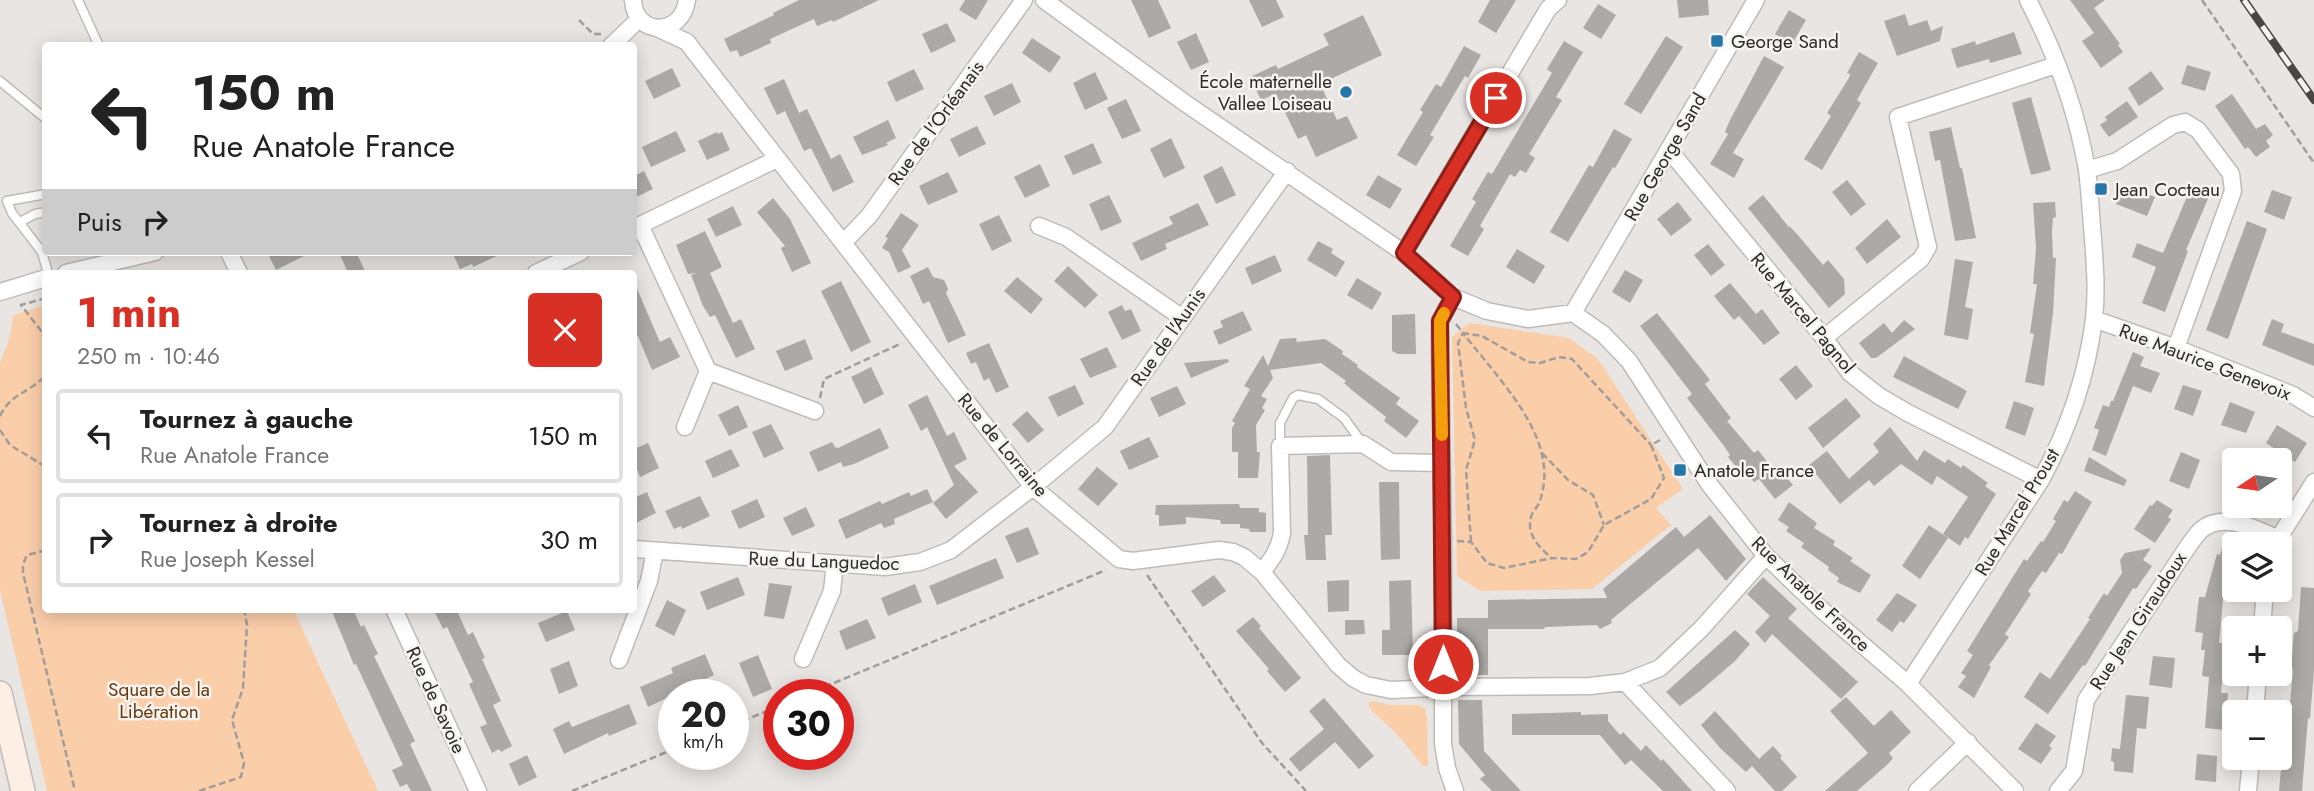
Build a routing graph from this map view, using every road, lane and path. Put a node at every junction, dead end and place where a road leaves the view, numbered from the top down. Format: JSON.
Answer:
{"nodes":[{"id":1,"x":78,"y":0,"type":"edge"},
{"id":2,"x":633,"y":0,"type":"edge"},
{"id":3,"x":1024,"y":0,"type":"edge"},
{"id":4,"x":1044,"y":0,"type":"edge"},
{"id":5,"x":1558,"y":0,"type":"edge"},
{"id":6,"x":1756,"y":0,"type":"edge"},
{"id":7,"x":2028,"y":0,"type":"edge"},
{"id":8,"x":2202,"y":0,"type":"edge"},
{"id":9,"x":686,"y":4,"type":"edge"},
{"id":10,"x":639,"y":19,"type":"junction"},
{"id":11,"x":579,"y":20,"type":"dead end"},
{"id":12,"x":657,"y":28,"type":"junction"},
{"id":13,"x":97,"y":42,"type":"edge"},
{"id":14,"x":612,"y":42,"type":"edge"},
{"id":15,"x":614,"y":42,"type":"edge"},
{"id":16,"x":687,"y":42,"type":"junction"},
{"id":17,"x":2056,"y":65,"type":"junction"},
{"id":18,"x":0,"y":81,"type":"edge"},
{"id":19,"x":42,"y":116,"type":"edge"},
{"id":20,"x":1669,"y":150,"type":"junction"},
{"id":21,"x":778,"y":159,"type":"junction"},
{"id":22,"x":2314,"y":163,"type":"edge"},
{"id":23,"x":2087,"y":170,"type":"junction"},
{"id":24,"x":1287,"y":171,"type":"junction"},
{"id":25,"x":42,"y":195,"type":"edge"},
{"id":26,"x":3,"y":201,"type":"edge"},
{"id":27,"x":42,"y":213,"type":"edge"},
{"id":28,"x":20,"y":222,"type":"junction"},
{"id":29,"x":637,"y":226,"type":"edge"},
{"id":30,"x":1039,"y":226,"type":"dead end"},
{"id":31,"x":844,"y":242,"type":"junction"},
{"id":32,"x":42,"y":252,"type":"edge"},
{"id":33,"x":1404,"y":253,"type":"junction"},
{"id":34,"x":138,"y":256,"type":"edge"},
{"id":35,"x":572,"y":256,"type":"edge"},
{"id":36,"x":79,"y":270,"type":"edge"},
{"id":37,"x":542,"y":270,"type":"edge"},
{"id":38,"x":42,"y":279,"type":"edge"},
{"id":39,"x":0,"y":292,"type":"edge"},
{"id":40,"x":42,"y":299,"type":"edge"},
{"id":41,"x":1449,"y":303,"type":"junction"},
{"id":42,"x":1573,"y":313,"type":"junction"},
{"id":43,"x":1181,"y":317,"type":"junction"},
{"id":44,"x":2094,"y":319,"type":"junction"},
{"id":45,"x":42,"y":332,"type":"edge"},
{"id":46,"x":1463,"y":333,"type":"junction"},
{"id":47,"x":915,"y":337,"type":"junction"},
{"id":48,"x":1824,"y":338,"type":"junction"},
{"id":49,"x":2176,"y":348,"type":"junction"},
{"id":50,"x":708,"y":371,"type":"junction"},
{"id":51,"x":42,"y":379,"type":"edge"},
{"id":52,"x":2314,"y":408,"type":"edge"},
{"id":53,"x":815,"y":411,"type":"joint"},
{"id":54,"x":0,"y":416,"type":"edge"},
{"id":55,"x":685,"y":427,"type":"dead end"},
{"id":56,"x":0,"y":430,"type":"edge"},
{"id":57,"x":1674,"y":431,"type":"junction"},
{"id":58,"x":1363,"y":444,"type":"junction"},
{"id":59,"x":1651,"y":445,"type":"junction"},
{"id":60,"x":1280,"y":446,"type":"junction"},
{"id":61,"x":1542,"y":453,"type":"junction"},
{"id":62,"x":1443,"y":463,"type":"junction"},
{"id":63,"x":42,"y":465,"type":"edge"},
{"id":64,"x":2041,"y":480,"type":"junction"},
{"id":65,"x":2314,"y":482,"type":"edge"},
{"id":66,"x":1033,"y":487,"type":"junction"},
{"id":67,"x":1604,"y":525,"type":"junction"},
{"id":68,"x":2255,"y":532,"type":"edge"},
{"id":69,"x":2282,"y":532,"type":"edge"},
{"id":70,"x":1443,"y":541,"type":"junction"},
{"id":71,"x":1471,"y":542,"type":"junction"},
{"id":72,"x":637,"y":549,"type":"edge"},
{"id":73,"x":42,"y":551,"type":"edge"},
{"id":74,"x":655,"y":551,"type":"junction"},
{"id":75,"x":1766,"y":556,"type":"junction"},
{"id":76,"x":1552,"y":558,"type":"junction"},
{"id":77,"x":835,"y":564,"type":"junction"},
{"id":78,"x":1112,"y":568,"type":"dead end"},
{"id":79,"x":1143,"y":570,"type":"dead end"},
{"id":80,"x":1262,"y":572,"type":"junction"},
{"id":81,"x":245,"y":613,"type":"edge"},
{"id":82,"x":396,"y":613,"type":"edge"},
{"id":83,"x":637,"y":613,"type":"edge"},
{"id":84,"x":637,"y":613,"type":"edge"},
{"id":85,"x":803,"y":659,"type":"dead end"},
{"id":86,"x":619,"y":660,"type":"dead end"},
{"id":87,"x":844,"y":679,"type":"edge"},
{"id":88,"x":1625,"y":682,"type":"junction"},
{"id":89,"x":1908,"y":684,"type":"junction"},
{"id":90,"x":1443,"y":687,"type":"junction"},
{"id":91,"x":0,"y":693,"type":"edge"},
{"id":92,"x":1968,"y":743,"type":"junction"},
{"id":93,"x":658,"y":756,"type":"edge"},
{"id":94,"x":2250,"y":770,"type":"edge"},
{"id":95,"x":23,"y":791,"type":"edge"},
{"id":96,"x":75,"y":791,"type":"edge"},
{"id":97,"x":199,"y":791,"type":"edge"},
{"id":98,"x":478,"y":791,"type":"edge"},
{"id":99,"x":572,"y":791,"type":"edge"},
{"id":100,"x":1306,"y":791,"type":"edge"},
{"id":101,"x":1455,"y":791,"type":"edge"},
{"id":102,"x":1727,"y":791,"type":"edge"},
{"id":103,"x":1917,"y":791,"type":"edge"},
{"id":104,"x":2015,"y":791,"type":"edge"},
{"id":105,"x":2058,"y":791,"type":"edge"},
{"id":106,"x":2248,"y":791,"type":"edge"}],
"edges":[{"from":1,"to":13,"type":"lane"},
{"from":2,"to":10,"type":"street"},
{"from":3,"to":31,"type":"street","name":"Rue de l'Orléanais"},
{"from":4,"to":24,"type":"street"},
{"from":5,"to":33,"type":"street"},
{"from":6,"to":20,"type":"street","name":"Rue George Sand"},
{"from":7,"to":17,"type":"street","name":"Rue Marcel Proust"},
{"from":8,"to":22,"type":"path"},
{"from":9,"to":12,"type":"street"},
{"from":9,"to":16,"type":"street"},
{"from":10,"to":12,"type":"street","name":"Rue de Lorraine"},
{"from":10,"to":15,"type":"street"},
{"from":11,"to":14,"type":"path"},
{"from":12,"to":16,"type":"street","name":"Rue de Lorraine"},
{"from":16,"to":21,"type":"street","name":"Rue de Lorraine"},
{"from":17,"to":23,"type":"street","name":"Rue Marcel Proust"},
{"from":17,"to":48,"type":"street"},
{"from":18,"to":19,"type":"lane"},
{"from":20,"to":42,"type":"street","name":"Rue George Sand"},
{"from":20,"to":48,"type":"street","name":"Rue Marcel Pagnol"},
{"from":21,"to":29,"type":"street"},
{"from":21,"to":31,"type":"street","name":"Rue de Lorraine"},
{"from":23,"to":44,"type":"street","name":"Rue Marcel Proust"},
{"from":23,"to":49,"type":"street"},
{"from":24,"to":33,"type":"street"},
{"from":24,"to":43,"type":"street","name":"Rue de l'Aunis"},
{"from":25,"to":26,"type":"lane"},
{"from":26,"to":28,"type":"lane"},
{"from":27,"to":28,"type":"lane"},
{"from":28,"to":32,"type":"lane"},
{"from":29,"to":50,"type":"street"},
{"from":30,"to":43,"type":"street"},
{"from":31,"to":47,"type":"street","name":"Rue de Lorraine"},
{"from":33,"to":41,"type":"street"},
{"from":34,"to":36,"type":"street"},
{"from":35,"to":37,"type":"street"},
{"from":38,"to":39,"type":"street"},
{"from":40,"to":45,"type":"path"},
{"from":41,"to":42,"type":"street"},
{"from":41,"to":46,"type":"path"},
{"from":41,"to":62,"type":"street"},
{"from":42,"to":57,"type":"street","name":"Rue Anatole France"},
{"from":43,"to":66,"type":"street","name":"Rue de l'Aunis"},
{"from":44,"to":49,"type":"street","name":"Rue Maurice Genevoix"},
{"from":44,"to":64,"type":"street","name":"Rue Marcel Proust"},
{"from":46,"to":59,"type":"path"},
{"from":46,"to":61,"type":"path"},
{"from":46,"to":71,"type":"path"},
{"from":47,"to":53,"type":"path"},
{"from":47,"to":66,"type":"street","name":"Rue de Lorraine"},
{"from":48,"to":64,"type":"street","name":"Rue Marcel Pagnol"},
{"from":49,"to":52,"type":"street","name":"Rue Maurice Genevoix"},
{"from":50,"to":53,"type":"street"},
{"from":50,"to":55,"type":"street"},
{"from":51,"to":54,"type":"path"},
{"from":56,"to":63,"type":"path"},
{"from":57,"to":59,"type":"path"},
{"from":57,"to":75,"type":"street","name":"Rue Anatole France"},
{"from":58,"to":60,"type":"street"},
{"from":58,"to":60,"type":"lane"},
{"from":58,"to":62,"type":"street"},
{"from":59,"to":67,"type":"path"},
{"from":60,"to":80,"type":"street"},
{"from":61,"to":67,"type":"path"},
{"from":61,"to":76,"type":"path"},
{"from":62,"to":70,"type":"street"},
{"from":64,"to":89,"type":"street","name":"Rue Marcel Proust"},
{"from":65,"to":69,"type":"street"},
{"from":66,"to":77,"type":"street","name":"Rue du Languedoc"},
{"from":66,"to":80,"type":"street","name":"Rue de Lorraine"},
{"from":67,"to":76,"type":"path"},
{"from":68,"to":105,"type":"street","name":"Rue Jean Giraudoux"},
{"from":70,"to":71,"type":"path"},
{"from":70,"to":90,"type":"street"},
{"from":71,"to":76,"type":"path"},
{"from":72,"to":74,"type":"street","name":"Rue du Languedoc"},
{"from":73,"to":96,"type":"path"},
{"from":74,"to":77,"type":"street","name":"Rue du Languedoc"},
{"from":74,"to":83,"type":"street"},
{"from":75,"to":88,"type":"street","name":"Rue de Lorraine"},
{"from":75,"to":89,"type":"street","name":"Rue Anatole France"},
{"from":77,"to":85,"type":"street"},
{"from":78,"to":87,"type":"path"},
{"from":79,"to":100,"type":"path"},
{"from":80,"to":90,"type":"street","name":"Rue de Lorraine"},
{"from":81,"to":97,"type":"path"},
{"from":82,"to":98,"type":"street","name":"Rue de Savoie"},
{"from":84,"to":86,"type":"street"},
{"from":88,"to":90,"type":"street","name":"Rue de Lorraine"},
{"from":88,"to":102,"type":"street"},
{"from":89,"to":92,"type":"street","name":"Rue Anatole France"},
{"from":90,"to":101,"type":"street"},
{"from":91,"to":95,"type":"main road"},
{"from":92,"to":103,"type":"street"},
{"from":92,"to":104,"type":"street","name":"Rue Anatole France"},
{"from":93,"to":99,"type":"path"},
{"from":94,"to":106,"type":"street"}]}
